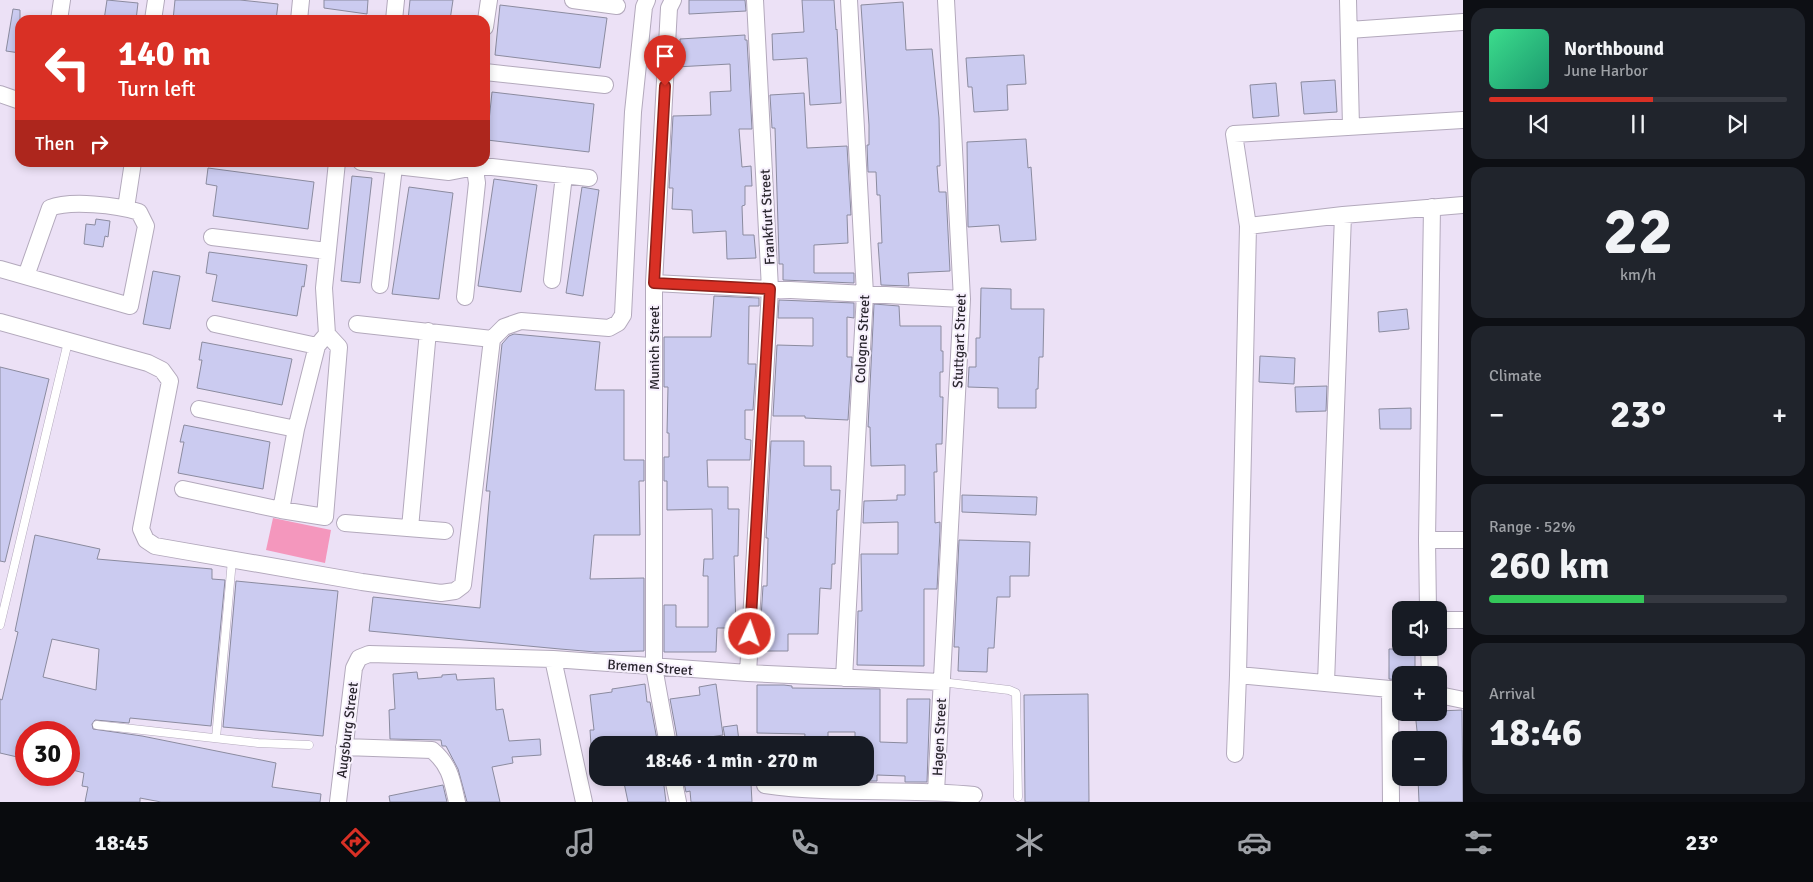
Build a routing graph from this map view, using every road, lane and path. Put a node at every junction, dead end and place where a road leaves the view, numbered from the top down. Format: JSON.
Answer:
{"nodes":[{"id":1,"x":62,"y":0,"type":"edge"},
{"id":2,"x":156,"y":0,"type":"edge"},
{"id":3,"x":301,"y":0,"type":"edge"},
{"id":4,"x":396,"y":0,"type":"edge"},
{"id":5,"x":489,"y":0,"type":"edge"},
{"id":6,"x":574,"y":0,"type":"edge"},
{"id":7,"x":647,"y":0,"type":"edge"},
{"id":8,"x":673,"y":0,"type":"edge"},
{"id":9,"x":755,"y":0,"type":"edge"},
{"id":10,"x":849,"y":0,"type":"edge"},
{"id":11,"x":946,"y":0,"type":"edge"},
{"id":12,"x":1348,"y":0,"type":"edge"},
{"id":13,"x":617,"y":6,"type":"dead end"},
{"id":14,"x":60,"y":15,"type":"edge"},
{"id":15,"x":154,"y":15,"type":"edge"},
{"id":16,"x":300,"y":15,"type":"edge"},
{"id":17,"x":394,"y":15,"type":"edge"},
{"id":18,"x":487,"y":15,"type":"edge"},
{"id":19,"x":1463,"y":22,"type":"edge"},
{"id":20,"x":1349,"y":30,"type":"junction"},
{"id":21,"x":490,"y":73,"type":"edge"},
{"id":22,"x":605,"y":85,"type":"dead end"},
{"id":23,"x":0,"y":94,"type":"edge"},
{"id":24,"x":15,"y":98,"type":"edge"},
{"id":25,"x":1463,"y":120,"type":"edge"},
{"id":26,"x":1351,"y":127,"type":"junction"},
{"id":27,"x":132,"y":167,"type":"edge"},
{"id":28,"x":336,"y":167,"type":"edge"},
{"id":29,"x":394,"y":167,"type":"joint"},
{"id":30,"x":467,"y":167,"type":"edge"},
{"id":31,"x":474,"y":167,"type":"edge"},
{"id":32,"x":490,"y":167,"type":"edge"},
{"id":33,"x":564,"y":176,"type":"junction"},
{"id":34,"x":588,"y":178,"type":"dead end"},
{"id":35,"x":1463,"y":205,"type":"edge"},
{"id":36,"x":1432,"y":207,"type":"junction"},
{"id":37,"x":126,"y":208,"type":"junction"},
{"id":38,"x":1342,"y":215,"type":"junction"},
{"id":39,"x":1248,"y":226,"type":"junction"},
{"id":40,"x":212,"y":237,"type":"dead end"},
{"id":41,"x":327,"y":251,"type":"junction"},
{"id":42,"x":0,"y":269,"type":"edge"},
{"id":43,"x":26,"y":276,"type":"junction"},
{"id":44,"x":552,"y":280,"type":"dead end"},
{"id":45,"x":654,"y":283,"type":"junction"},
{"id":46,"x":380,"y":285,"type":"dead end"},
{"id":47,"x":770,"y":289,"type":"junction"},
{"id":48,"x":865,"y":294,"type":"junction"},
{"id":49,"x":465,"y":297,"type":"dead end"},
{"id":50,"x":962,"y":299,"type":"junction"},
{"id":51,"x":0,"y":322,"type":"edge"},
{"id":52,"x":216,"y":324,"type":"dead end"},
{"id":53,"x":357,"y":324,"type":"dead end"},
{"id":54,"x":428,"y":331,"type":"junction"},
{"id":55,"x":492,"y":339,"type":"junction"},
{"id":56,"x":322,"y":340,"type":"junction"},
{"id":57,"x":68,"y":342,"type":"junction"},
{"id":58,"x":199,"y":409,"type":"dead end"},
{"id":59,"x":296,"y":429,"type":"junction"},
{"id":60,"x":183,"y":489,"type":"dead end"},
{"id":61,"x":281,"y":510,"type":"junction"},
{"id":62,"x":345,"y":524,"type":"dead end"},
{"id":63,"x":410,"y":528,"type":"junction"},
{"id":64,"x":445,"y":531,"type":"dead end"},
{"id":65,"x":1427,"y":540,"type":"junction"},
{"id":66,"x":1463,"y":540,"type":"edge"},
{"id":67,"x":232,"y":560,"type":"junction"},
{"id":68,"x":1428,"y":601,"type":"edge"},
{"id":69,"x":1447,"y":620,"type":"edge"},
{"id":70,"x":1463,"y":620,"type":"edge"},
{"id":71,"x":0,"y":625,"type":"edge"},
{"id":72,"x":359,"y":658,"type":"joint"},
{"id":73,"x":553,"y":659,"type":"junction"},
{"id":74,"x":654,"y":667,"type":"junction"},
{"id":75,"x":748,"y":673,"type":"junction"},
{"id":76,"x":1238,"y":675,"type":"junction"},
{"id":77,"x":844,"y":678,"type":"junction"},
{"id":78,"x":941,"y":682,"type":"junction"},
{"id":79,"x":1326,"y":683,"type":"junction"},
{"id":80,"x":1392,"y":690,"type":"edge"},
{"id":81,"x":1447,"y":697,"type":"edge"},
{"id":82,"x":1463,"y":700,"type":"edge"},
{"id":83,"x":1395,"y":721,"type":"edge"},
{"id":84,"x":97,"y":725,"type":"dead end"},
{"id":85,"x":666,"y":736,"type":"edge"},
{"id":86,"x":216,"y":738,"type":"junction"},
{"id":87,"x":309,"y":745,"type":"dead end"},
{"id":88,"x":344,"y":747,"type":"junction"},
{"id":89,"x":1235,"y":754,"type":"dead end"},
{"id":90,"x":675,"y":786,"type":"edge"},
{"id":91,"x":768,"y":786,"type":"edge"},
{"id":92,"x":936,"y":792,"type":"junction"},
{"id":93,"x":974,"y":795,"type":"dead end"},
{"id":94,"x":795,"y":796,"type":"edge"},
{"id":95,"x":1018,"y":797,"type":"dead end"},
{"id":96,"x":338,"y":802,"type":"edge"},
{"id":97,"x":457,"y":802,"type":"edge"},
{"id":98,"x":584,"y":802,"type":"edge"},
{"id":99,"x":678,"y":802,"type":"edge"},
{"id":100,"x":1391,"y":802,"type":"edge"}],
"edges":[{"from":1,"to":14,"type":"street"},
{"from":2,"to":15,"type":"street"},
{"from":3,"to":16,"type":"street"},
{"from":4,"to":17,"type":"street"},
{"from":5,"to":18,"type":"street"},
{"from":6,"to":13,"type":"street"},
{"from":7,"to":55,"type":"street"},
{"from":8,"to":45,"type":"street","name":"Munich Street"},
{"from":9,"to":47,"type":"street","name":"Frankfurt Street"},
{"from":10,"to":48,"type":"street","name":"Cologne Street"},
{"from":11,"to":50,"type":"street","name":"Stuttgart Street"},
{"from":12,"to":20,"type":"street"},
{"from":19,"to":20,"type":"street"},
{"from":20,"to":26,"type":"street"},
{"from":21,"to":22,"type":"street"},
{"from":23,"to":24,"type":"street"},
{"from":25,"to":26,"type":"street"},
{"from":26,"to":39,"type":"street"},
{"from":27,"to":37,"type":"street"},
{"from":28,"to":41,"type":"street"},
{"from":29,"to":30,"type":"street"},
{"from":29,"to":46,"type":"street"},
{"from":31,"to":49,"type":"street"},
{"from":32,"to":33,"type":"street"},
{"from":33,"to":34,"type":"street"},
{"from":33,"to":44,"type":"street"},
{"from":35,"to":36,"type":"street"},
{"from":36,"to":38,"type":"street"},
{"from":36,"to":65,"type":"street"},
{"from":37,"to":43,"type":"street"},
{"from":37,"to":43,"type":"street"},
{"from":38,"to":39,"type":"street"},
{"from":38,"to":79,"type":"street"},
{"from":39,"to":76,"type":"street"},
{"from":40,"to":41,"type":"street"},
{"from":41,"to":56,"type":"street"},
{"from":42,"to":43,"type":"street"},
{"from":45,"to":47,"type":"street"},
{"from":45,"to":74,"type":"street","name":"Munich Street"},
{"from":47,"to":48,"type":"street"},
{"from":47,"to":75,"type":"street","name":"Frankfurt Street"},
{"from":48,"to":50,"type":"street"},
{"from":48,"to":77,"type":"street","name":"Cologne Street"},
{"from":50,"to":78,"type":"street","name":"Stuttgart Street"},
{"from":51,"to":57,"type":"street"},
{"from":52,"to":56,"type":"street"},
{"from":53,"to":54,"type":"street"},
{"from":54,"to":55,"type":"street"},
{"from":54,"to":63,"type":"street"},
{"from":55,"to":67,"type":"street"},
{"from":56,"to":59,"type":"street"},
{"from":56,"to":61,"type":"street"},
{"from":57,"to":67,"type":"street"},
{"from":57,"to":71,"type":"lane"},
{"from":58,"to":59,"type":"street"},
{"from":59,"to":61,"type":"street"},
{"from":60,"to":61,"type":"street"},
{"from":62,"to":63,"type":"street"},
{"from":63,"to":64,"type":"street"},
{"from":65,"to":66,"type":"street"},
{"from":65,"to":68,"type":"street"},
{"from":67,"to":86,"type":"lane"},
{"from":69,"to":70,"type":"street"},
{"from":72,"to":73,"type":"street","name":"Bremen Street"},
{"from":72,"to":88,"type":"street","name":"Augsburg Street"},
{"from":73,"to":74,"type":"street","name":"Bremen Street"},
{"from":73,"to":98,"type":"street"},
{"from":74,"to":75,"type":"street","name":"Bremen Street"},
{"from":74,"to":85,"type":"street","name":"Munich Street"},
{"from":75,"to":77,"type":"street","name":"Bremen Street"},
{"from":76,"to":79,"type":"street"},
{"from":76,"to":89,"type":"street"},
{"from":77,"to":78,"type":"street","name":"Bremen Street"},
{"from":78,"to":92,"type":"street","name":"Hagen Street"},
{"from":78,"to":95,"type":"lane"},
{"from":79,"to":80,"type":"street"},
{"from":81,"to":82,"type":"street"},
{"from":83,"to":100,"type":"street"},
{"from":84,"to":86,"type":"lane"},
{"from":86,"to":87,"type":"lane"},
{"from":88,"to":96,"type":"street","name":"Augsburg Street"},
{"from":88,"to":97,"type":"street"},
{"from":90,"to":99,"type":"street"},
{"from":91,"to":94,"type":"street","name":"Hagen Street"},
{"from":92,"to":93,"type":"street","name":"Hagen Street"},
{"from":92,"to":94,"type":"street","name":"Hagen Street"}]}
